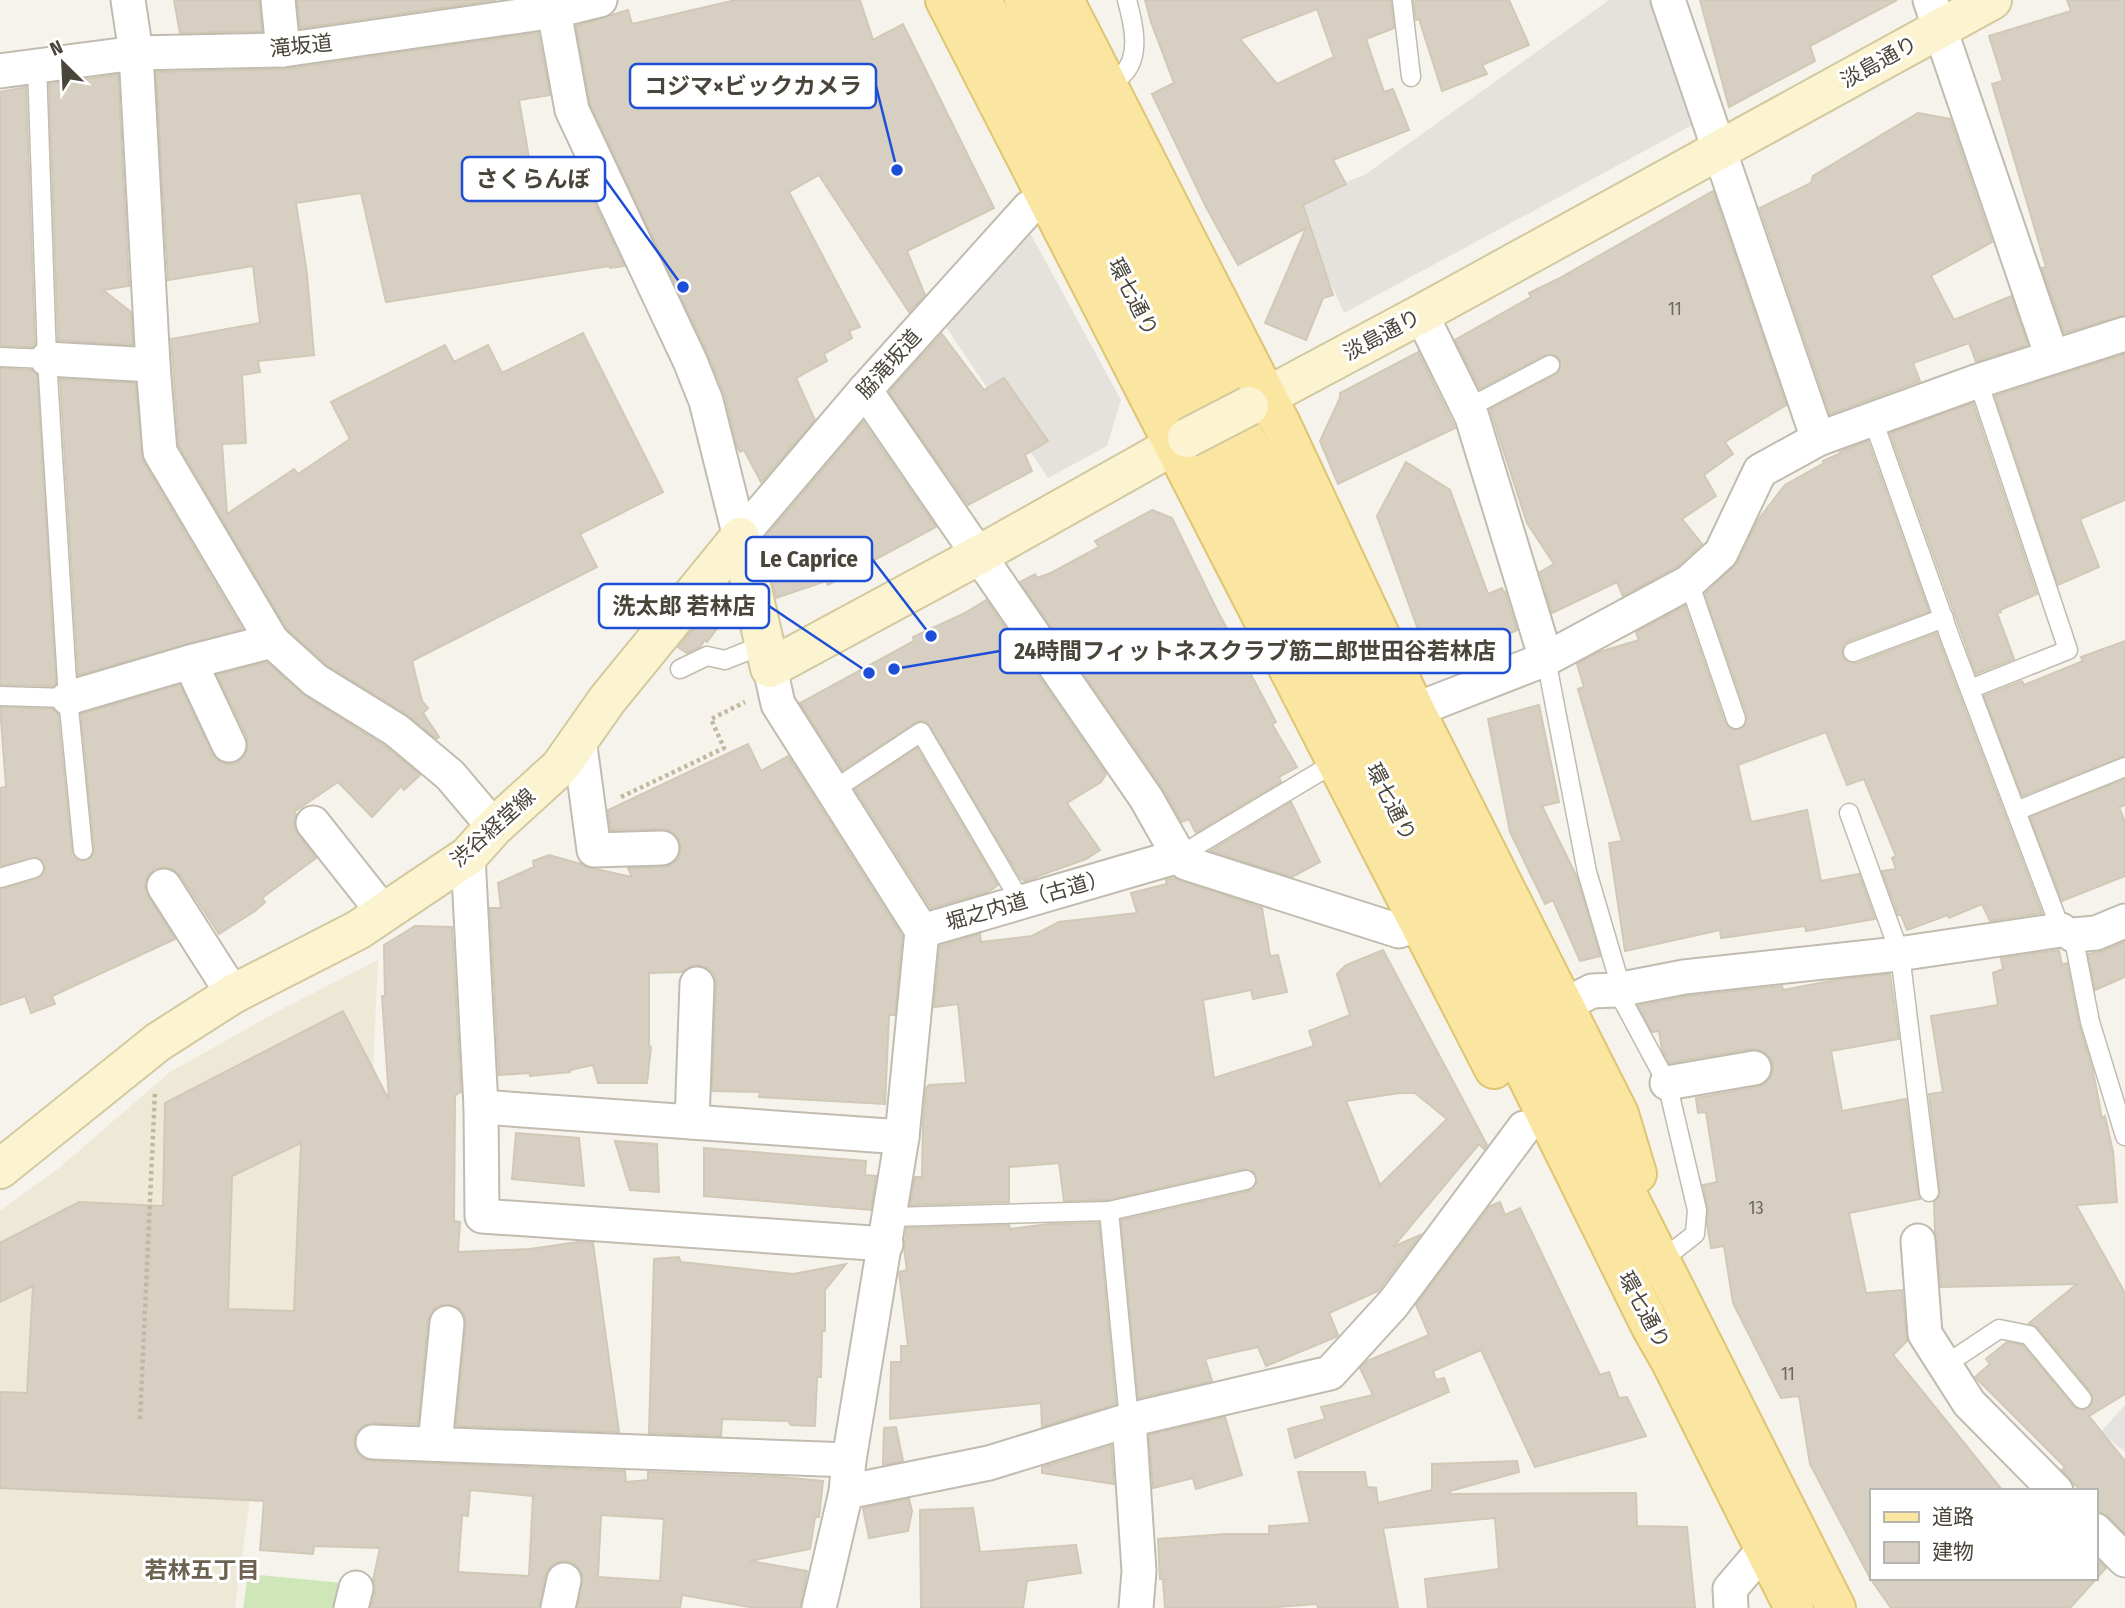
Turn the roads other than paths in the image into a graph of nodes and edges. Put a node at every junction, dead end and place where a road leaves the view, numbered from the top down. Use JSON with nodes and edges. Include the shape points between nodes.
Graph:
{"nodes":[{"id":1,"x":128,"y":0,"type":"edge"},
{"id":2,"x":278,"y":0,"type":"edge"},
{"id":3,"x":600,"y":0,"type":"edge"},
{"id":4,"x":946,"y":0,"type":"edge"},
{"id":5,"x":982,"y":0,"type":"edge"},
{"id":6,"x":1024,"y":0,"type":"edge"},
{"id":7,"x":1064,"y":0,"type":"edge"},
{"id":8,"x":1127,"y":0,"type":"edge"},
{"id":9,"x":1402,"y":0,"type":"edge"},
{"id":10,"x":1668,"y":0,"type":"edge"},
{"id":11,"x":1993,"y":0,"type":"edge"},
{"id":12,"x":554,"y":6,"type":"edge"},
{"id":13,"x":1935,"y":14,"type":"edge"},
{"id":14,"x":283,"y":50,"type":"junction"},
{"id":15,"x":136,"y":54,"type":"junction"},
{"id":16,"x":37,"y":65,"type":"junction"},
{"id":17,"x":0,"y":71,"type":"edge"},
{"id":18,"x":1410,"y":77,"type":"dead end"},
{"id":19,"x":1106,"y":83,"type":"junction"},
{"id":20,"x":1720,"y":149,"type":"junction"},
{"id":21,"x":1046,"y":198,"type":"junction"},
{"id":22,"x":1422,"y":314,"type":"junction"},
{"id":23,"x":2125,"y":334,"type":"edge"},
{"id":24,"x":0,"y":357,"type":"edge"},
{"id":25,"x":2052,"y":358,"type":"junction"},
{"id":26,"x":47,"y":359,"type":"junction"},
{"id":27,"x":153,"y":365,"type":"junction"},
{"id":28,"x":1550,"y":365,"type":"dead end"},
{"id":29,"x":1978,"y":381,"type":"junction"},
{"id":30,"x":865,"y":390,"type":"junction"},
{"id":31,"x":1258,"y":401,"type":"junction"},
{"id":32,"x":1468,"y":408,"type":"junction"},
{"id":33,"x":1873,"y":419,"type":"junction"},
{"id":34,"x":1818,"y":439,"type":"junction"},
{"id":35,"x":1180,"y":442,"type":"junction"},
{"id":36,"x":740,"y":537,"type":"junction"},
{"id":37,"x":979,"y":555,"type":"junction"},
{"id":38,"x":1689,"y":582,"type":"junction"},
{"id":39,"x":1944,"y":618,"type":"junction"},
{"id":40,"x":272,"y":641,"type":"junction"},
{"id":41,"x":1853,"y":652,"type":"dead end"},
{"id":42,"x":768,"y":656,"type":"junction"},
{"id":43,"x":1546,"y":659,"type":"junction"},
{"id":44,"x":190,"y":662,"type":"junction"},
{"id":45,"x":680,"y":669,"type":"dead end"},
{"id":46,"x":1970,"y":689,"type":"junction"},
{"id":47,"x":0,"y":696,"type":"edge"},
{"id":48,"x":68,"y":698,"type":"junction"},
{"id":49,"x":1415,"y":710,"type":"junction"},
{"id":50,"x":1736,"y":719,"type":"dead end"},
{"id":51,"x":579,"y":739,"type":"junction"},
{"id":52,"x":229,"y":745,"type":"dead end"},
{"id":53,"x":1336,"y":762,"type":"junction"},
{"id":54,"x":2125,"y":767,"type":"edge"},
{"id":55,"x":832,"y":791,"type":"junction"},
{"id":56,"x":2016,"y":811,"type":"junction"},
{"id":57,"x":1849,"y":813,"type":"dead end"},
{"id":58,"x":313,"y":823,"type":"dead end"},
{"id":59,"x":494,"y":827,"type":"junction"},
{"id":60,"x":662,"y":848,"type":"dead end"},
{"id":61,"x":83,"y":850,"type":"dead end"},
{"id":62,"x":468,"y":856,"type":"junction"},
{"id":63,"x":1179,"y":856,"type":"junction"},
{"id":64,"x":34,"y":868,"type":"dead end"},
{"id":65,"x":0,"y":878,"type":"edge"},
{"id":66,"x":164,"y":886,"type":"dead end"},
{"id":67,"x":1021,"y":902,"type":"junction"},
{"id":68,"x":384,"y":913,"type":"junction"},
{"id":69,"x":2125,"y":921,"type":"edge"},
{"id":70,"x":1419,"y":922,"type":"junction"},
{"id":71,"x":922,"y":931,"type":"junction"},
{"id":72,"x":2067,"y":933,"type":"junction"},
{"id":73,"x":1900,"y":954,"type":"junction"},
{"id":74,"x":697,"y":984,"type":"dead end"},
{"id":75,"x":1617,"y":990,"type":"junction"},
{"id":76,"x":233,"y":994,"type":"junction"},
{"id":77,"x":1564,"y":1005,"type":"junction"},
{"id":78,"x":1754,"y":1068,"type":"dead end"},
{"id":79,"x":1667,"y":1083,"type":"junction"},
{"id":80,"x":481,"y":1107,"type":"junction"},
{"id":81,"x":692,"y":1122,"type":"junction"},
{"id":82,"x":1524,"y":1128,"type":"junction"},
{"id":83,"x":2125,"y":1136,"type":"edge"},
{"id":84,"x":902,"y":1137,"type":"junction"},
{"id":85,"x":0,"y":1168,"type":"edge"},
{"id":86,"x":1245,"y":1180,"type":"dead end"},
{"id":87,"x":1928,"y":1192,"type":"dead end"},
{"id":88,"x":1109,"y":1211,"type":"junction"},
{"id":89,"x":888,"y":1231,"type":"junction"},
{"id":90,"x":1918,"y":1241,"type":"dead end"},
{"id":91,"x":1662,"y":1260,"type":"junction"},
{"id":92,"x":447,"y":1322,"type":"dead end"},
{"id":93,"x":1651,"y":1327,"type":"junction"},
{"id":94,"x":1945,"y":1365,"type":"junction"},
{"id":95,"x":2082,"y":1399,"type":"dead end"},
{"id":96,"x":1129,"y":1420,"type":"junction"},
{"id":97,"x":373,"y":1442,"type":"dead end"},
{"id":98,"x":435,"y":1444,"type":"junction"},
{"id":99,"x":847,"y":1476,"type":"junction"},
{"id":100,"x":2054,"y":1489,"type":"edge"},
{"id":101,"x":2097,"y":1532,"type":"edge"},
{"id":102,"x":1765,"y":1548,"type":"junction"},
{"id":103,"x":2125,"y":1560,"type":"edge"},
{"id":104,"x":819,"y":1608,"type":"edge"},
{"id":105,"x":1136,"y":1608,"type":"edge"},
{"id":106,"x":1731,"y":1608,"type":"edge"},
{"id":107,"x":1794,"y":1608,"type":"edge"},
{"id":108,"x":1836,"y":1608,"type":"edge"}],
"edges":[{"from":1,"to":15,"type":"street"},
{"from":2,"to":14,"type":"street"},
{"from":3,"to":12,"type":"street","name":"滝坂道"},
{"from":4,"to":21,"type":"main road"},
{"from":5,"to":93,"type":"main road","name":"環七通り","via":[[1406,832]]},
{"from":6,"to":91,"type":"main road","name":"環七通り"},
{"from":7,"to":19,"type":"main road"},
{"from":8,"to":19,"type":"lane","via":[[1135,27],[1132,56],[1122,75]]},
{"from":9,"to":18,"type":"lane"},
{"from":10,"to":20,"type":"street"},
{"from":11,"to":13,"type":"main road","name":"淡島通り"},
{"from":12,"to":14,"type":"street","name":"滝坂道"},
{"from":12,"to":36,"type":"street","via":[[572,110],[706,401]]},
{"from":13,"to":20,"type":"main road","name":"淡島通り"},
{"from":13,"to":25,"type":"street"},
{"from":14,"to":15,"type":"street","name":"滝坂道"},
{"from":15,"to":16,"type":"street","name":"滝坂道"},
{"from":15,"to":27,"type":"street"},
{"from":16,"to":17,"type":"street","name":"滝坂道"},
{"from":16,"to":26,"type":"lane"},
{"from":19,"to":31,"type":"main road"},
{"from":20,"to":22,"type":"main road","name":"淡島通り"},
{"from":20,"to":34,"type":"street"},
{"from":21,"to":30,"type":"street","name":"脇滝坂道","via":[[1029,208]]},
{"from":21,"to":35,"type":"main road"},
{"from":22,"to":31,"type":"main road","name":"淡島通り"},
{"from":22,"to":32,"type":"street"},
{"from":23,"to":25,"type":"street"},
{"from":24,"to":26,"type":"lane"},
{"from":25,"to":29,"type":"street"},
{"from":26,"to":27,"type":"street"},
{"from":26,"to":48,"type":"lane"},
{"from":27,"to":40,"type":"street","via":[[160,452]]},
{"from":28,"to":32,"type":"lane"},
{"from":29,"to":33,"type":"street"},
{"from":29,"to":46,"type":"lane","via":[[2067,650]]},
{"from":30,"to":36,"type":"street","name":"脇滝坂道"},
{"from":30,"to":37,"type":"street"},
{"from":31,"to":35,"type":"main road","name":"淡島通り","bridge":true},
{"from":31,"to":49,"type":"main road"},
{"from":32,"to":43,"type":"street"},
{"from":33,"to":34,"type":"street"},
{"from":33,"to":39,"type":"lane"},
{"from":34,"to":38,"type":"street","via":[[1759,471],[1721,553]]},
{"from":35,"to":37,"type":"main road","name":"淡島通り"},
{"from":35,"to":53,"type":"main road"},
{"from":36,"to":42,"type":"main road"},
{"from":36,"to":51,"type":"main road","name":"渋谷経堂線"},
{"from":37,"to":42,"type":"main road","name":"淡島通り"},
{"from":37,"to":63,"type":"street","via":[[1146,798]]},
{"from":38,"to":43,"type":"street"},
{"from":38,"to":50,"type":"lane"},
{"from":39,"to":41,"type":"lane"},
{"from":39,"to":46,"type":"lane"},
{"from":40,"to":44,"type":"street"},
{"from":40,"to":59,"type":"street","via":[[315,680],[396,730],[450,775]]},
{"from":42,"to":45,"type":"lane","via":[[724,660],[707,656]]},
{"from":42,"to":55,"type":"street","name":"堀之内道（古道）","via":[[778,704]]},
{"from":43,"to":49,"type":"street"},
{"from":43,"to":75,"type":"lane","via":[[1587,872],[1617,974]]},
{"from":44,"to":48,"type":"street"},
{"from":44,"to":52,"type":"street"},
{"from":46,"to":56,"type":"lane"},
{"from":47,"to":48,"type":"lane"},
{"from":48,"to":61,"type":"lane"},
{"from":49,"to":77,"type":"main road"},
{"from":51,"to":59,"type":"main road","name":"渋谷経堂線","via":[[560,767]]},
{"from":51,"to":60,"type":"street","via":[[594,850]]},
{"from":53,"to":63,"type":"lane"},
{"from":53,"to":70,"type":"main road"},
{"from":54,"to":56,"type":"lane"},
{"from":55,"to":67,"type":"lane","via":[[921,732]]},
{"from":55,"to":71,"type":"street","name":"堀之内道（古道）"},
{"from":56,"to":72,"type":"lane"},
{"from":57,"to":73,"type":"lane"},
{"from":58,"to":68,"type":"street"},
{"from":59,"to":62,"type":"main road","name":"渋谷経堂線"},
{"from":62,"to":68,"type":"main road","name":"渋谷経堂線"},
{"from":62,"to":80,"type":"street"},
{"from":63,"to":67,"type":"street","name":"堀之内道（古道）"},
{"from":63,"to":70,"type":"street","via":[[1186,863],[1399,931]]},
{"from":64,"to":65,"type":"lane"},
{"from":66,"to":76,"type":"street"},
{"from":67,"to":71,"type":"street","name":"堀之内道（古道）"},
{"from":68,"to":76,"type":"main road","name":"渋谷経堂線"},
{"from":69,"to":72,"type":"street","via":[[2096,933]]},
{"from":70,"to":82,"type":"main road"},
{"from":71,"to":84,"type":"street"},
{"from":72,"to":73,"type":"street"},
{"from":72,"to":83,"type":"lane"},
{"from":73,"to":75,"type":"street","via":[[1684,977]]},
{"from":73,"to":87,"type":"lane"},
{"from":74,"to":81,"type":"street"},
{"from":75,"to":77,"type":"street","via":[[1592,991]]},
{"from":75,"to":79,"type":"lane"},
{"from":76,"to":85,"type":"main road","name":"渋谷経堂線","via":[[158,1042]]},
{"from":77,"to":91,"type":"main road","via":[[1619,1114]]},
{"from":78,"to":79,"type":"street"},
{"from":79,"to":91,"type":"lane","via":[[1697,1210],[1695,1234]]},
{"from":80,"to":81,"type":"street"},
{"from":80,"to":89,"type":"street","via":[[482,1216]]},
{"from":81,"to":84,"type":"street"},
{"from":82,"to":93,"type":"main road","via":[[1578,1238]]},
{"from":82,"to":96,"type":"street","via":[[1393,1304],[1330,1373]]},
{"from":84,"to":89,"type":"street"},
{"from":86,"to":88,"type":"lane"},
{"from":88,"to":89,"type":"lane"},
{"from":88,"to":96,"type":"lane"},
{"from":89,"to":99,"type":"street"},
{"from":90,"to":94,"type":"street","via":[[1925,1334]]},
{"from":91,"to":108,"type":"main road","name":"環七通り"},
{"from":92,"to":98,"type":"street"},
{"from":93,"to":102,"type":"main road","name":"環七通り"},
{"from":94,"to":95,"type":"lane","via":[[1999,1329],[2029,1335]]},
{"from":94,"to":100,"type":"street","via":[[1969,1403]]},
{"from":96,"to":99,"type":"street","via":[[989,1464]]},
{"from":96,"to":105,"type":"street","via":[[1139,1571]]},
{"from":97,"to":98,"type":"street"},
{"from":98,"to":99,"type":"street"},
{"from":99,"to":104,"type":"street"},
{"from":101,"to":103,"type":"street"},
{"from":102,"to":106,"type":"street","via":[[1730,1589]]},
{"from":102,"to":107,"type":"main road","name":"環七通り"}]}
